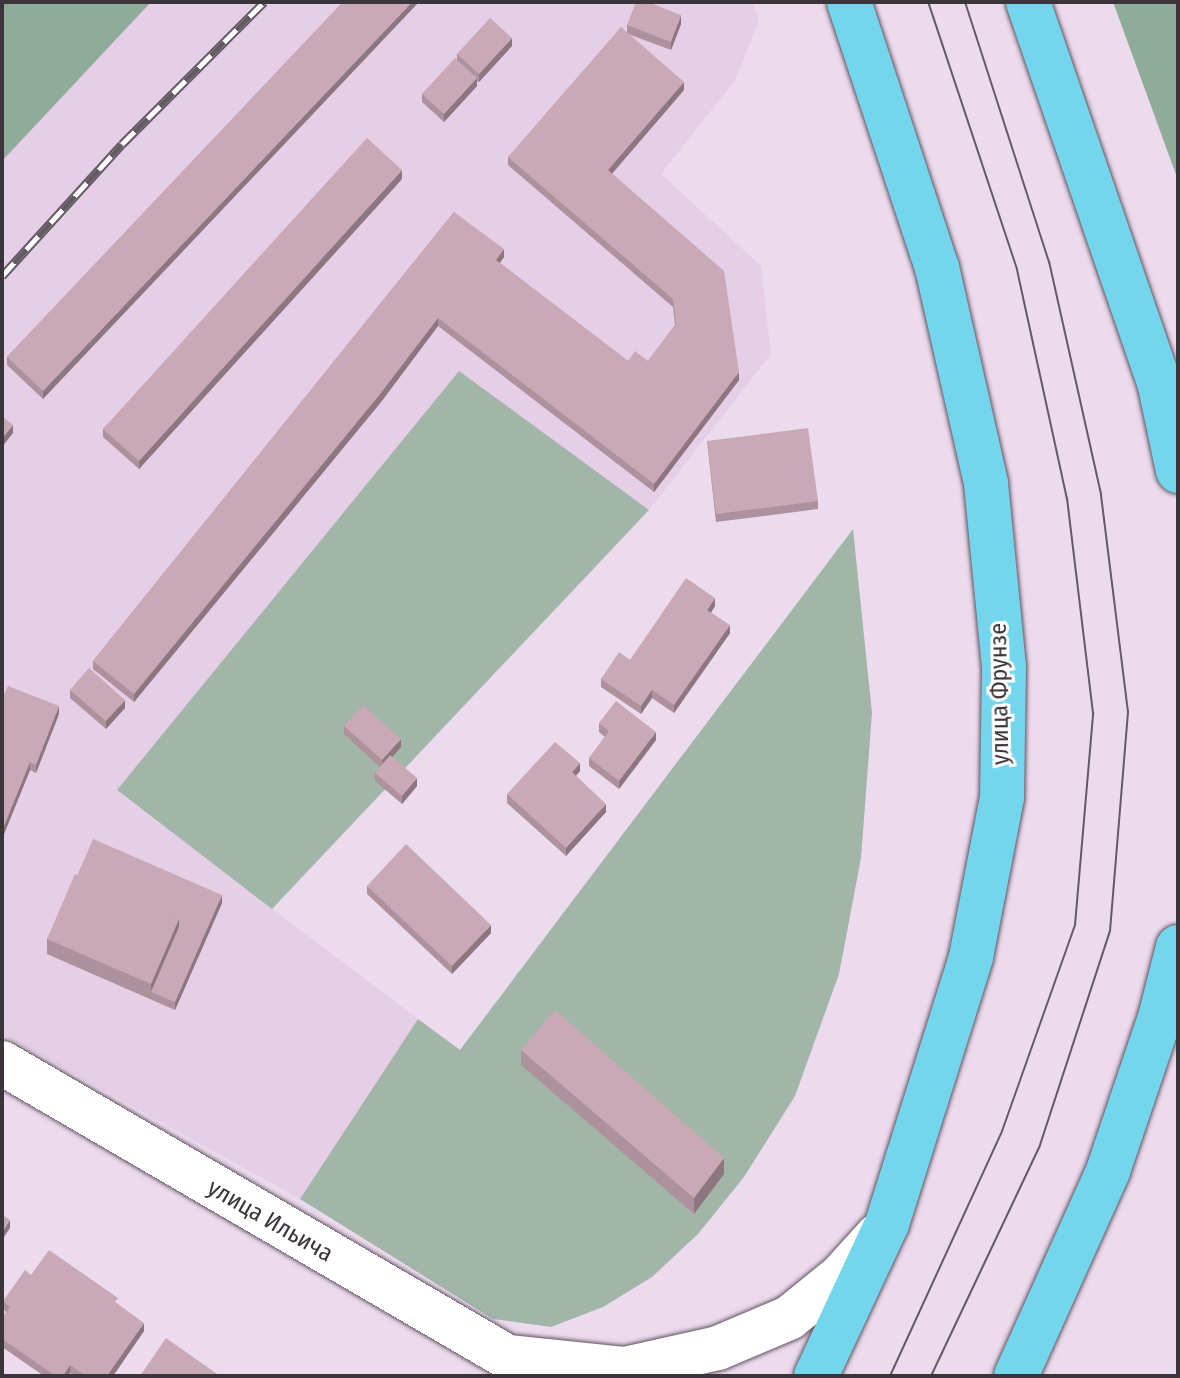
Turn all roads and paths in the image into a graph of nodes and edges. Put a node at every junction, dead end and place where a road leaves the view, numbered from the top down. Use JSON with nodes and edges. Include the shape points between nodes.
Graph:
{"nodes":[{"id":1,"x":849,"y":2,"type":"edge"},
{"id":2,"x":1031,"y":9,"type":"edge"},
{"id":3,"x":1178,"y":471,"type":"edge"},
{"id":4,"x":1178,"y":947,"type":"edge"},
{"id":5,"x":2,"y":1063,"type":"edge"},
{"id":6,"x":887,"y":1224,"type":"junction"},
{"id":7,"x":1026,"y":1365,"type":"edge"},
{"id":8,"x":524,"y":1370,"type":"edge"},
{"id":9,"x":816,"y":1376,"type":"edge"}],
"edges":[{"from":1,"to":6,"type":"main road","name":"улица Фрунзе","via":[[937,268],[986,483],[1004,667],[1002,797],[971,957]]},
{"from":2,"to":3,"type":"main road","via":[[1160,386]]},
{"from":4,"to":7,"type":"main road","via":[[1108,1171]]},
{"from":5,"to":8,"type":"street","name":"улица Ильича"},
{"from":6,"to":8,"type":"street","via":[[841,1276],[789,1318],[718,1348],[625,1369]]},
{"from":6,"to":9,"type":"main road","name":"улица Фрунзе"}]}
